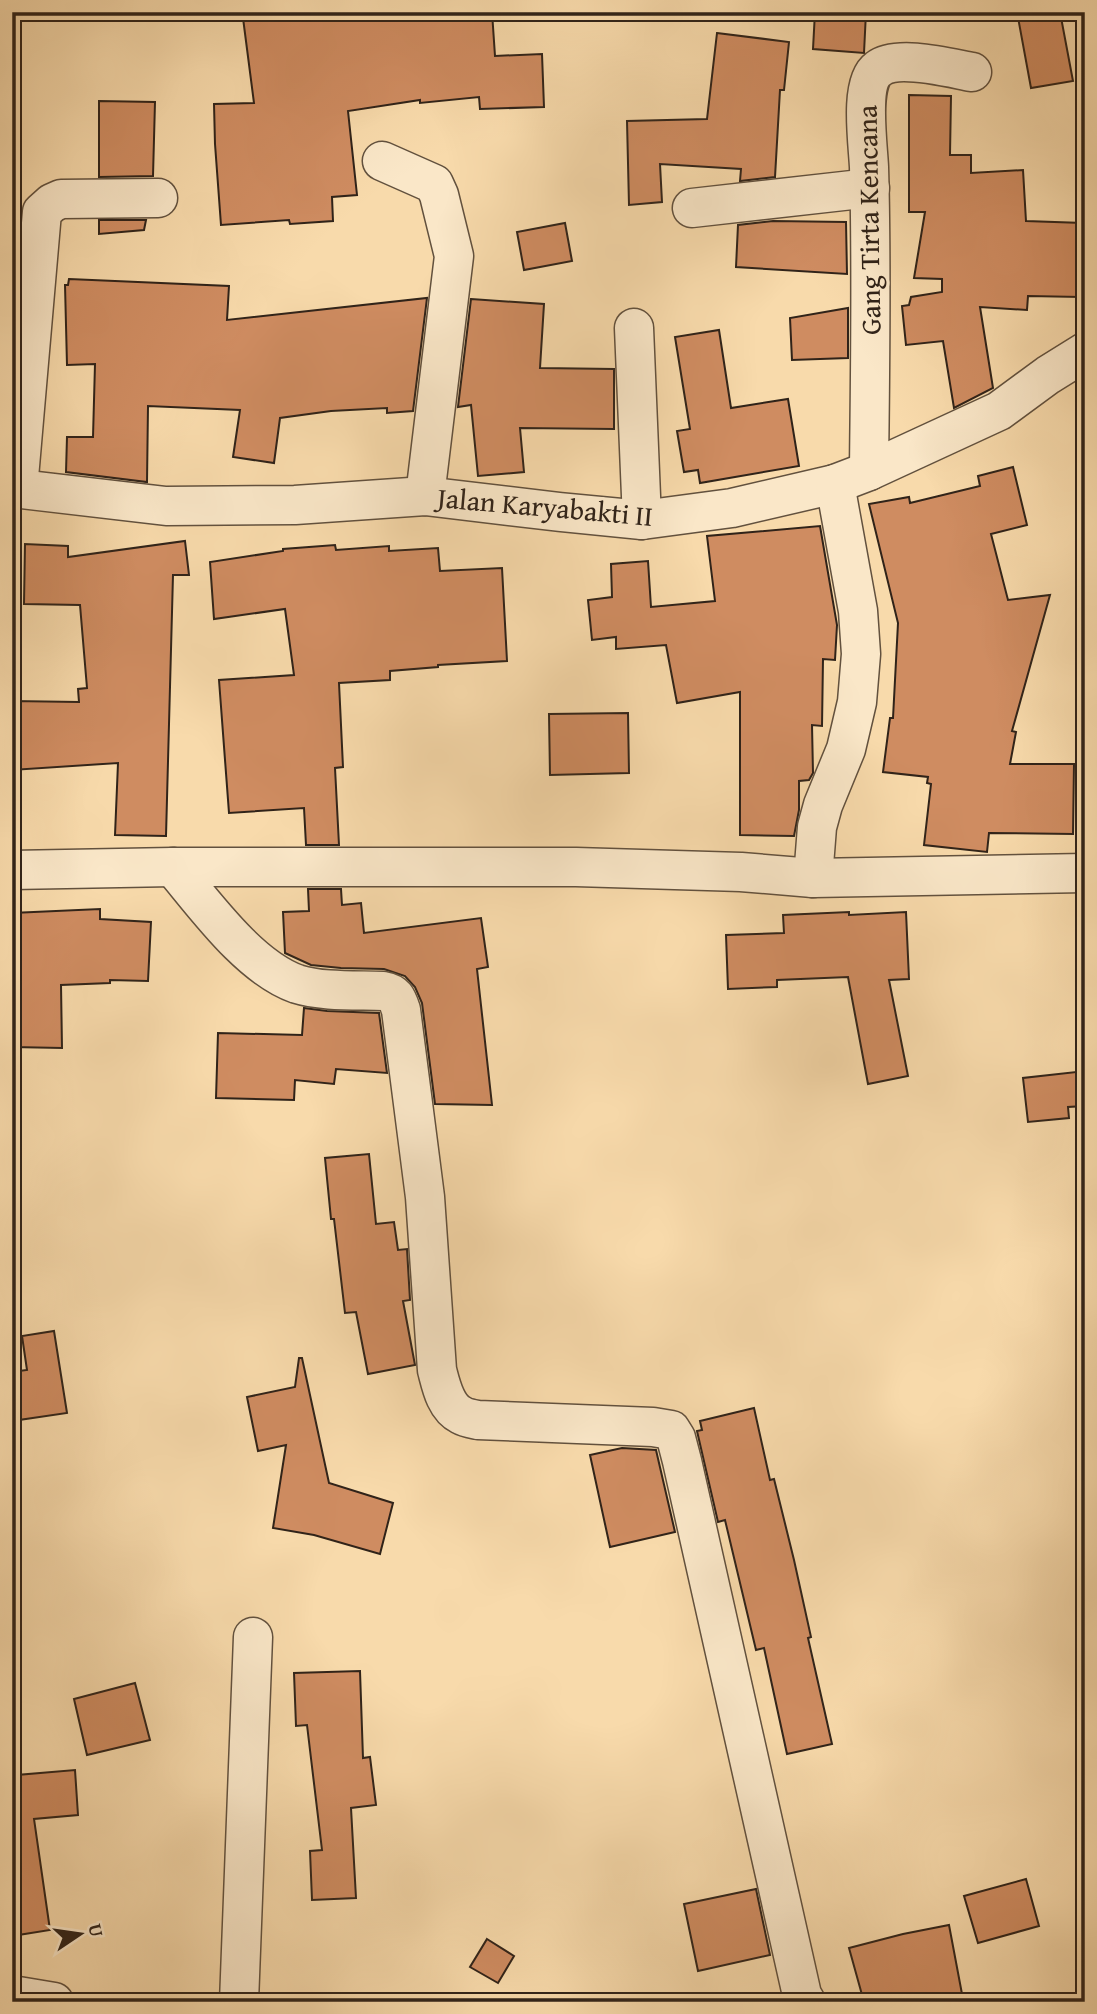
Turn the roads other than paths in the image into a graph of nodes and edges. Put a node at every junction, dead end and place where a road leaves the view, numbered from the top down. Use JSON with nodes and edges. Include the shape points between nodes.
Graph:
{"nodes":[{"id":1,"x":972,"y":72,"type":"dead end"},
{"id":2,"x":382,"y":161,"type":"dead end"},
{"id":3,"x":870,"y":188,"type":"junction"},
{"id":4,"x":158,"y":198,"type":"dead end"},
{"id":5,"x":692,"y":208,"type":"dead end"},
{"id":6,"x":634,"y":328,"type":"dead end"},
{"id":7,"x":1085,"y":352,"type":"edge"},
{"id":8,"x":852,"y":478,"type":"junction"},
{"id":9,"x":15,"y":489,"type":"edge"},
{"id":10,"x":425,"y":496,"type":"junction"},
{"id":11,"x":642,"y":520,"type":"junction"},
{"id":12,"x":173,"y":867,"type":"junction"},
{"id":13,"x":12,"y":870,"type":"edge"},
{"id":14,"x":1085,"y":873,"type":"edge"},
{"id":15,"x":813,"y":878,"type":"junction"},
{"id":16,"x":253,"y":1637,"type":"dead end"},
{"id":17,"x":12,"y":1996,"type":"edge"},
{"id":18,"x":54,"y":2002,"type":"edge"},
{"id":19,"x":239,"y":2002,"type":"edge"},
{"id":20,"x":806,"y":2002,"type":"edge"}],
"edges":[{"from":1,"to":3,"type":"street","name":"Gang Tirta Kencana","via":[[893,62],[879,68],[867,92]]},
{"from":2,"to":10,"type":"street","via":[[434,184],[454,257]]},
{"from":3,"to":5,"type":"street"},
{"from":3,"to":8,"type":"street","name":"Gang Tirta Kencana"},
{"from":4,"to":9,"type":"street","via":[[61,199],[42,212]]},
{"from":6,"to":11,"type":"street"},
{"from":7,"to":8,"type":"street","name":"Jalan Karyabakti II","via":[[999,411]]},
{"from":8,"to":11,"type":"street","name":"Jalan Karyabakti II","via":[[732,508]]},
{"from":8,"to":15,"type":"street","name":"Gang Tirta Kencana","via":[[861,654],[857,702],[846,749],[817,827]]},
{"from":9,"to":10,"type":"street","name":"Jalan Karyabakti II","via":[[166,506],[295,505]]},
{"from":10,"to":11,"type":"street","name":"Jalan Karyabakti II"},
{"from":12,"to":13,"type":"street"},
{"from":12,"to":15,"type":"street","via":[[576,867]]},
{"from":12,"to":20,"type":"street","via":[[239,943],[271,971],[298,984],[392,992],[397,998],[425,1197],[437,1370],[450,1406],[460,1415],[478,1420],[664,1427],[676,1438]]},
{"from":14,"to":15,"type":"street"},
{"from":16,"to":19,"type":"street"},
{"from":17,"to":18,"type":"street"}]}
